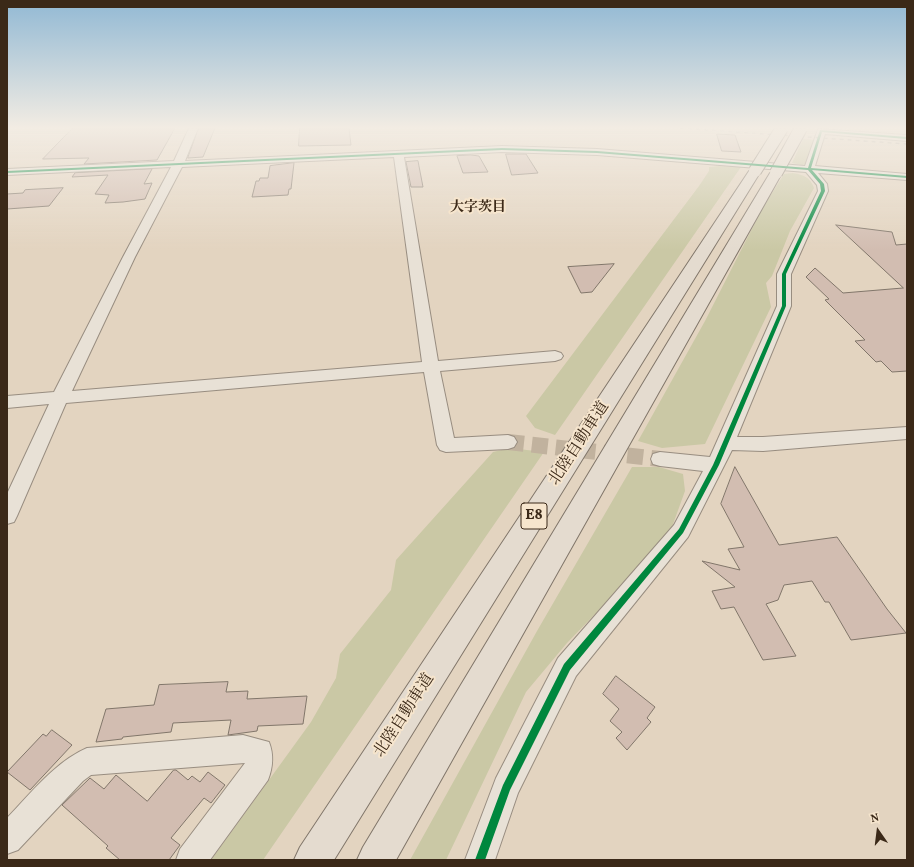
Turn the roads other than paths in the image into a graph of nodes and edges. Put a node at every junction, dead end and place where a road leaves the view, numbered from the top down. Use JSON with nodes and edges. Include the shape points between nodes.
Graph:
{"nodes":[{"id":1,"x":83,"y":168,"type":"edge"},
{"id":2,"x":176,"y":168,"type":"edge"},
{"id":3,"x":400,"y":168,"type":"edge"},
{"id":4,"x":766,"y":168,"type":"edge"},
{"id":5,"x":768,"y":168,"type":"edge"},
{"id":6,"x":802,"y":168,"type":"edge"},
{"id":7,"x":809,"y":169,"type":"junction"},
{"id":8,"x":7,"y":172,"type":"edge"},
{"id":9,"x":765,"y":172,"type":"junction"},
{"id":10,"x":907,"y":177,"type":"edge"},
{"id":11,"x":555,"y":356,"type":"dead end"},
{"id":12,"x":431,"y":367,"type":"junction"},
{"id":13,"x":60,"y":398,"type":"junction"},
{"id":14,"x":7,"y":402,"type":"edge"},
{"id":15,"x":907,"y":433,"type":"edge"},
{"id":16,"x":508,"y":442,"type":"tunnel mouth"},
{"id":17,"x":721,"y":454,"type":"junction"},
{"id":18,"x":660,"y":459,"type":"tunnel mouth"},
{"id":19,"x":7,"y":516,"type":"edge"},
{"id":20,"x":7,"y":839,"type":"edge"},
{"id":21,"x":191,"y":860,"type":"edge"},
{"id":22,"x":313,"y":860,"type":"edge"},
{"id":23,"x":376,"y":860,"type":"edge"},
{"id":24,"x":480,"y":860,"type":"edge"}],
"edges":[{"from":1,"to":8,"type":"street"},
{"from":2,"to":13,"type":"street"},
{"from":3,"to":12,"type":"street"},
{"from":4,"to":9,"type":"highway","name":"北陸自動車道","number":"E8","bridge":true},
{"from":5,"to":9,"type":"highway","name":"北陸自動車道","number":"E8","bridge":true},
{"from":6,"to":7,"type":"street"},
{"from":7,"to":10,"type":"street"},
{"from":7,"to":17,"type":"street","via":[[822,184],[823,191],[784,274],[784,306]]},
{"from":9,"to":22,"type":"highway","name":"北陸自動車道","number":"E8"},
{"from":9,"to":23,"type":"highway","name":"北陸自動車道","number":"E8"},
{"from":11,"to":12,"type":"street"},
{"from":12,"to":13,"type":"street"},
{"from":12,"to":16,"type":"street","via":[[446,445]]},
{"from":13,"to":14,"type":"street"},
{"from":13,"to":19,"type":"street"},
{"from":15,"to":17,"type":"street","via":[[763,444]]},
{"from":17,"to":18,"type":"street"},
{"from":17,"to":24,"type":"street","via":[[681,531],[567,667],[506,788]]},
{"from":20,"to":21,"type":"street","via":[[73,771],[87,762],[243,749],[259,752],[258,770]]}]}
